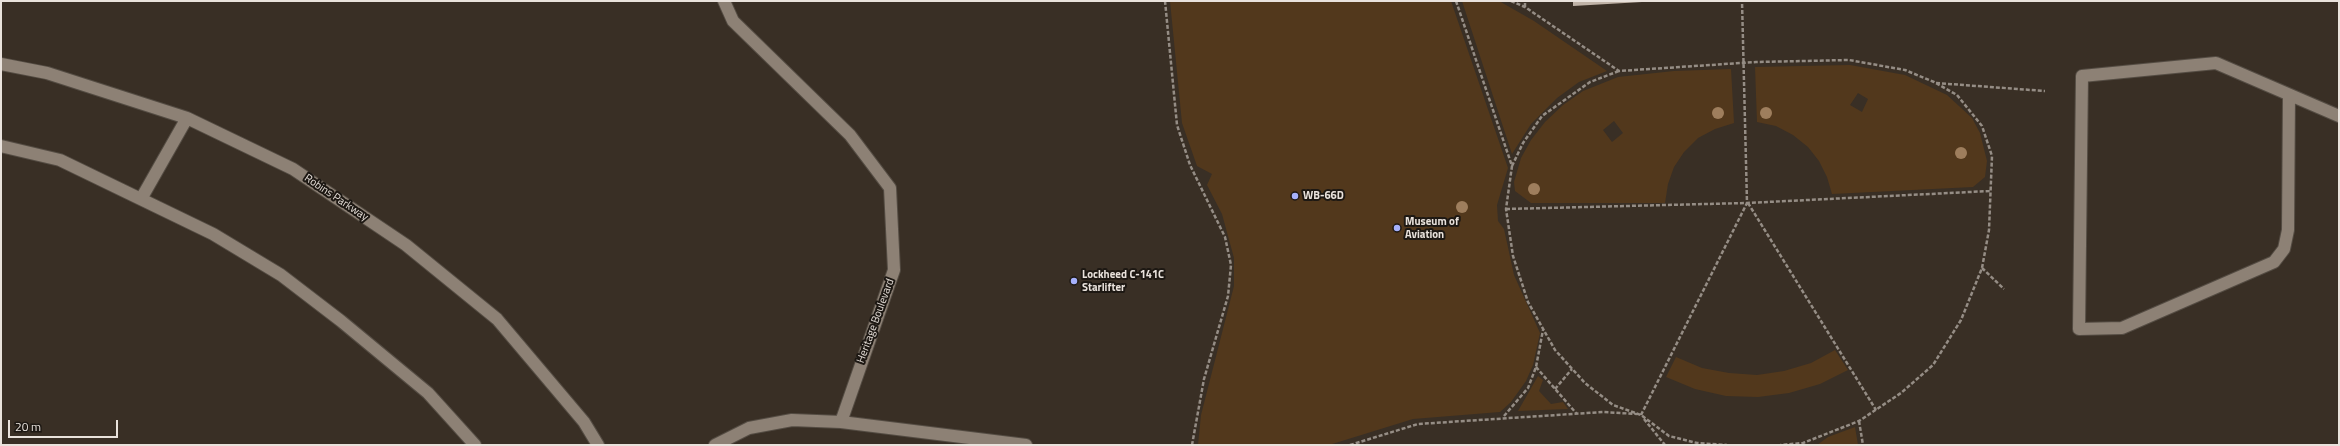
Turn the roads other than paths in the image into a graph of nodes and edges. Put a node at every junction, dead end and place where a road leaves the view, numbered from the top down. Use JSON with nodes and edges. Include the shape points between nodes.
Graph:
{"nodes":[{"id":1,"x":724,"y":1,"type":"edge"},
{"id":2,"x":1,"y":64,"type":"edge"},
{"id":3,"x":2289,"y":95,"type":"junction"},
{"id":4,"x":2339,"y":116,"type":"edge"},
{"id":5,"x":187,"y":118,"type":"junction"},
{"id":6,"x":1,"y":146,"type":"edge"},
{"id":7,"x":140,"y":199,"type":"junction"},
{"id":8,"x":841,"y":422,"type":"junction"},
{"id":9,"x":475,"y":445,"type":"edge"},
{"id":10,"x":598,"y":445,"type":"edge"},
{"id":11,"x":715,"y":445,"type":"edge"},
{"id":12,"x":1026,"y":445,"type":"edge"}],
"edges":[{"from":1,"to":8,"type":"street","name":"Heritage Boulevard","via":[[733,21],[850,135],[890,188],[894,270]]},
{"from":2,"to":5,"type":"street","name":"Robins Parkway","via":[[47,73]]},
{"from":3,"to":3,"type":"street","via":[[2216,63],[2082,76],[2079,329],[2122,328],[2274,262],[2284,248],[2288,230]]},
{"from":3,"to":4,"type":"street"},
{"from":5,"to":7,"type":"street"},
{"from":5,"to":10,"type":"street","name":"Robins Parkway","via":[[293,169],[406,245],[497,319],[584,422]]},
{"from":6,"to":7,"type":"street","via":[[60,160]]},
{"from":7,"to":9,"type":"street","via":[[213,234],[281,275],[428,393]]},
{"from":8,"to":11,"type":"street","via":[[792,420],[749,428]]},
{"from":8,"to":12,"type":"street"}]}
